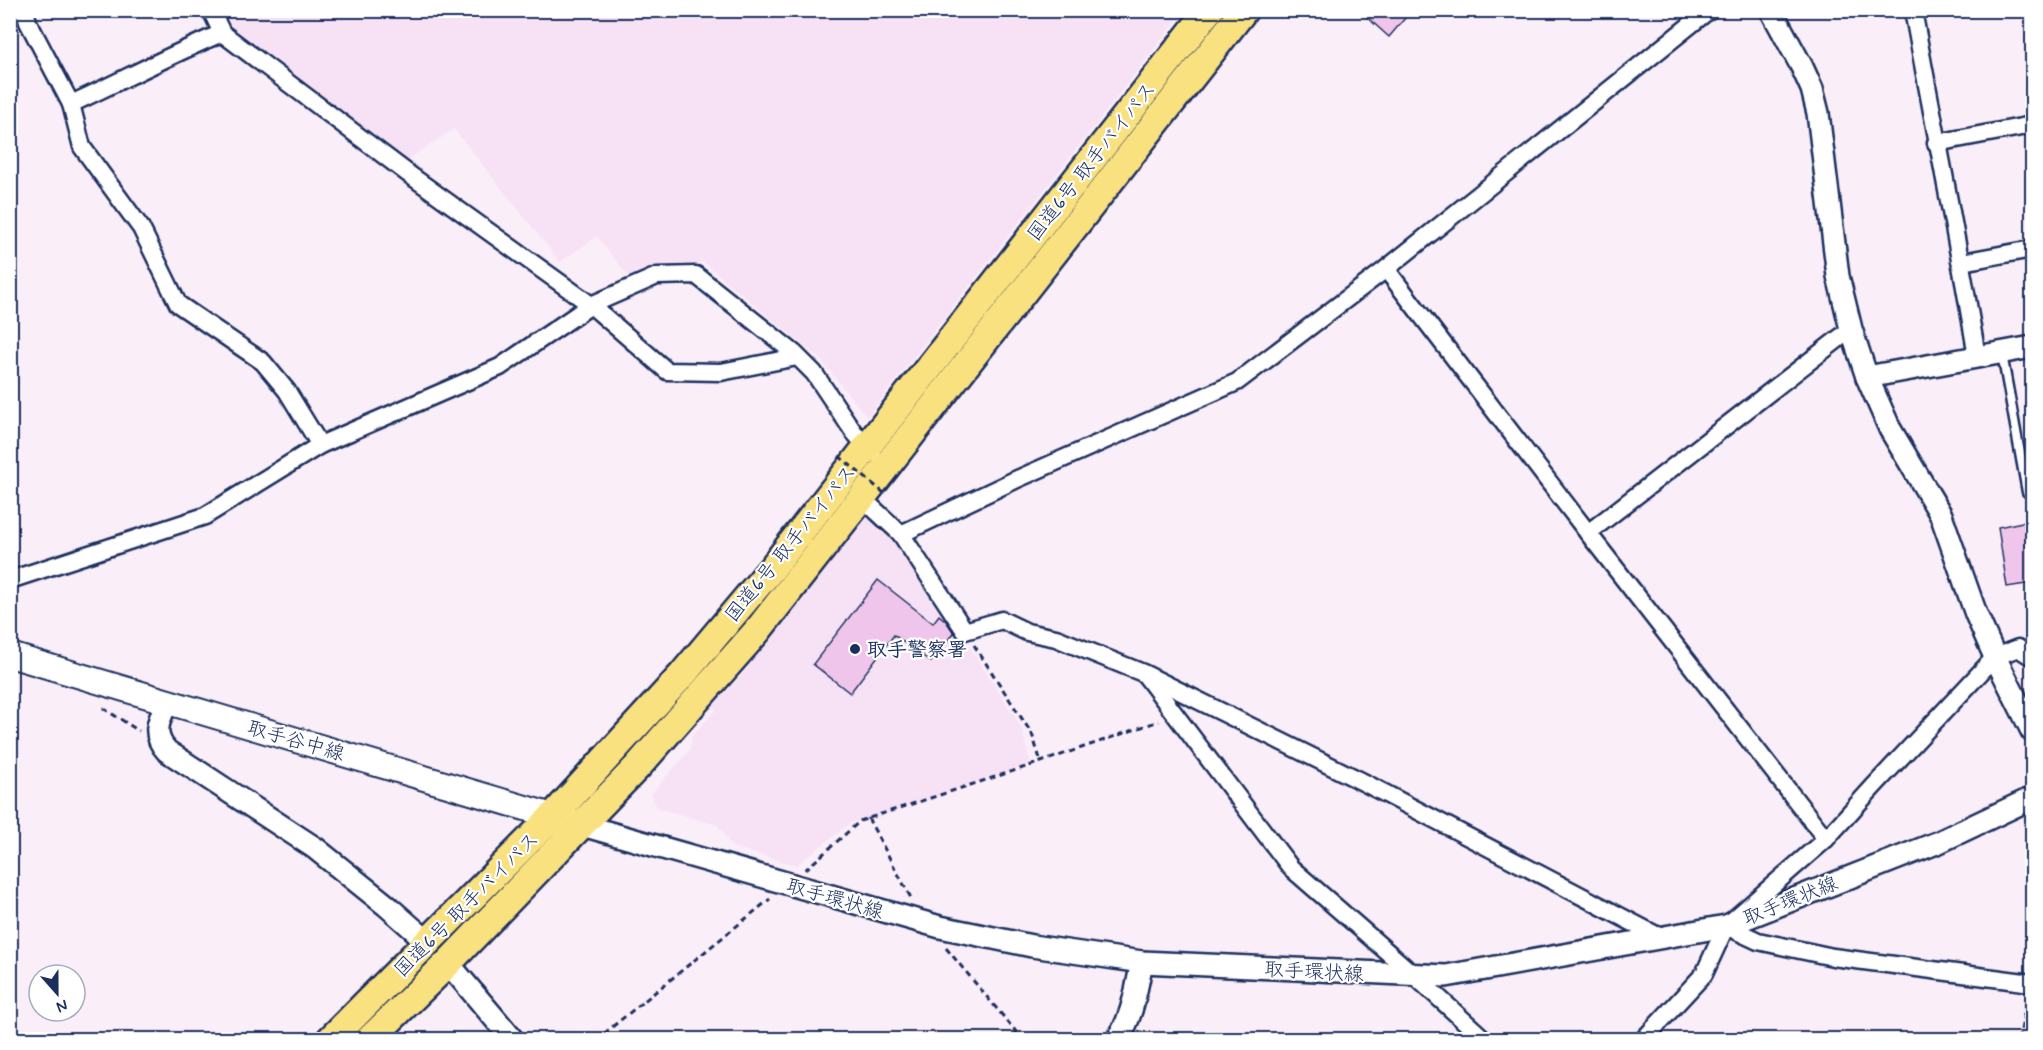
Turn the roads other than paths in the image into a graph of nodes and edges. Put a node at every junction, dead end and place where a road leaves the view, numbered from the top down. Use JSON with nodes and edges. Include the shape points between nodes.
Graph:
{"nodes":[{"id":1,"x":25,"y":10,"type":"edge"},
{"id":2,"x":211,"y":10,"type":"edge"},
{"id":3,"x":1209,"y":10,"type":"edge"},
{"id":4,"x":1244,"y":10,"type":"edge"},
{"id":5,"x":1709,"y":10,"type":"edge"},
{"id":6,"x":1771,"y":10,"type":"edge"},
{"id":7,"x":1913,"y":10,"type":"edge"},
{"id":8,"x":222,"y":33,"type":"junction"},
{"id":9,"x":71,"y":104,"type":"junction"},
{"id":10,"x":2032,"y":125,"type":"edge"},
{"id":11,"x":1936,"y":142,"type":"junction"},
{"id":12,"x":2032,"y":249,"type":"edge"},
{"id":13,"x":1962,"y":262,"type":"junction"},
{"id":14,"x":1386,"y":269,"type":"junction"},
{"id":15,"x":591,"y":305,"type":"junction"},
{"id":16,"x":1851,"y":328,"type":"junction"},
{"id":17,"x":2032,"y":346,"type":"edge"},
{"id":18,"x":2001,"y":352,"type":"junction"},
{"id":19,"x":797,"y":357,"type":"junction"},
{"id":20,"x":1977,"y":357,"type":"junction"},
{"id":21,"x":1867,"y":377,"type":"junction"},
{"id":22,"x":321,"y":445,"type":"junction"},
{"id":23,"x":876,"y":456,"type":"junction"},
{"id":24,"x":2027,"y":492,"type":"dead end"},
{"id":25,"x":872,"y":495,"type":"junction"},
{"id":26,"x":827,"y":527,"type":"junction"},
{"id":27,"x":1588,"y":533,"type":"junction"},
{"id":28,"x":901,"y":534,"type":"junction"},
{"id":29,"x":10,"y":580,"type":"edge"},
{"id":30,"x":10,"y":655,"type":"edge"},
{"id":31,"x":1995,"y":657,"type":"junction"},
{"id":32,"x":2032,"y":657,"type":"edge"},
{"id":33,"x":1143,"y":672,"type":"junction"},
{"id":34,"x":167,"y":702,"type":"junction"},
{"id":35,"x":2032,"y":731,"type":"edge"},
{"id":36,"x":2032,"y":798,"type":"edge"},
{"id":37,"x":553,"y":816,"type":"junction"},
{"id":38,"x":582,"y":825,"type":"junction"},
{"id":39,"x":1827,"y":839,"type":"junction"},
{"id":40,"x":1726,"y":926,"type":"junction"},
{"id":41,"x":1660,"y":937,"type":"junction"},
{"id":42,"x":428,"y":942,"type":"junction"},
{"id":43,"x":1142,"y":962,"type":"junction"},
{"id":44,"x":448,"y":963,"type":"junction"},
{"id":45,"x":1415,"y":976,"type":"junction"},
{"id":46,"x":2032,"y":983,"type":"edge"},
{"id":47,"x":330,"y":1040,"type":"edge"},
{"id":48,"x":369,"y":1040,"type":"edge"},
{"id":49,"x":513,"y":1040,"type":"edge"},
{"id":50,"x":1117,"y":1040,"type":"edge"},
{"id":51,"x":1485,"y":1040,"type":"edge"},
{"id":52,"x":1644,"y":1040,"type":"edge"}],
"edges":[{"from":1,"to":9,"type":"street"},
{"from":2,"to":8,"type":"street"},
{"from":3,"to":23,"type":"highway","name":"国道6号 取手バイパス"},
{"from":4,"to":23,"type":"highway","name":"国道6号 取手バイパス"},
{"from":5,"to":14,"type":"street"},
{"from":6,"to":16,"type":"street","via":[[1814,97],[1838,276]]},
{"from":7,"to":11,"type":"street"},
{"from":8,"to":9,"type":"street"},
{"from":8,"to":15,"type":"street"},
{"from":9,"to":22,"type":"street","via":[[82,147],[141,228],[178,304],[263,362],[287,391]]},
{"from":10,"to":11,"type":"street"},
{"from":11,"to":13,"type":"street"},
{"from":12,"to":13,"type":"street"},
{"from":13,"to":20,"type":"street"},
{"from":14,"to":27,"type":"street"},
{"from":14,"to":28,"type":"street","via":[[1236,382]]},
{"from":15,"to":19,"type":"street","via":[[667,371],[721,372]]},
{"from":15,"to":19,"type":"street","via":[[657,276],[696,275]]},
{"from":15,"to":22,"type":"street","via":[[500,367]]},
{"from":16,"to":21,"type":"street"},
{"from":16,"to":27,"type":"street"},
{"from":17,"to":18,"type":"street"},
{"from":18,"to":20,"type":"street"},
{"from":18,"to":24,"type":"lane"},
{"from":19,"to":23,"type":"street"},
{"from":20,"to":21,"type":"street"},
{"from":21,"to":31,"type":"street","via":[[1890,429],[1941,515]]},
{"from":22,"to":29,"type":"street","via":[[205,516]]},
{"from":23,"to":25,"type":"highway","name":"国道6号 取手バイパス"},
{"from":23,"to":26,"type":"highway","name":"国道6号 取手バイパス"},
{"from":25,"to":26,"type":"highway","name":"国道6号 取手バイパス"},
{"from":25,"to":28,"type":"street"},
{"from":26,"to":37,"type":"highway","name":"国道6号 取手バイパス","via":[[773,567],[683,674]]},
{"from":26,"to":38,"type":"highway","name":"国道6号 取手バイパス","via":[[758,630]]},
{"from":27,"to":39,"type":"street"},
{"from":28,"to":33,"type":"street","via":[[965,631],[1002,620]]},
{"from":30,"to":34,"type":"main road","name":"取手谷中線"},
{"from":31,"to":32,"type":"street","via":[[2018,648]]},
{"from":31,"to":35,"type":"street"},
{"from":31,"to":39,"type":"street"},
{"from":33,"to":41,"type":"street"},
{"from":33,"to":45,"type":"street","via":[[1291,868]]},
{"from":34,"to":37,"type":"main road","name":"取手谷中線"},
{"from":34,"to":42,"type":"street","via":[[156,733],[167,751],[315,848]]},
{"from":36,"to":40,"type":"street","name":"取手環状線","via":[[1939,842]]},
{"from":37,"to":38,"type":"main road","name":"取手谷中線"},
{"from":37,"to":42,"type":"highway","name":"国道6号 取手バイパス"},
{"from":38,"to":43,"type":"street","name":"取手環状線","via":[[924,923],[1032,946]]},
{"from":38,"to":44,"type":"highway","name":"国道6号 取手バイパス"},
{"from":39,"to":40,"type":"street"},
{"from":40,"to":41,"type":"street","name":"取手環状線"},
{"from":40,"to":46,"type":"street","via":[[1758,941],[1833,957]]},
{"from":40,"to":52,"type":"street","via":[[1704,974]]},
{"from":41,"to":45,"type":"street","name":"取手環状線","via":[[1446,976]]},
{"from":42,"to":47,"type":"highway","name":"国道6号 取手バイパス"},
{"from":43,"to":45,"type":"street","name":"取手環状線"},
{"from":43,"to":50,"type":"street","via":[[1132,1010]]},
{"from":44,"to":48,"type":"highway","name":"国道6号 取手バイパス"},
{"from":44,"to":49,"type":"street"},
{"from":45,"to":51,"type":"street"}]}
